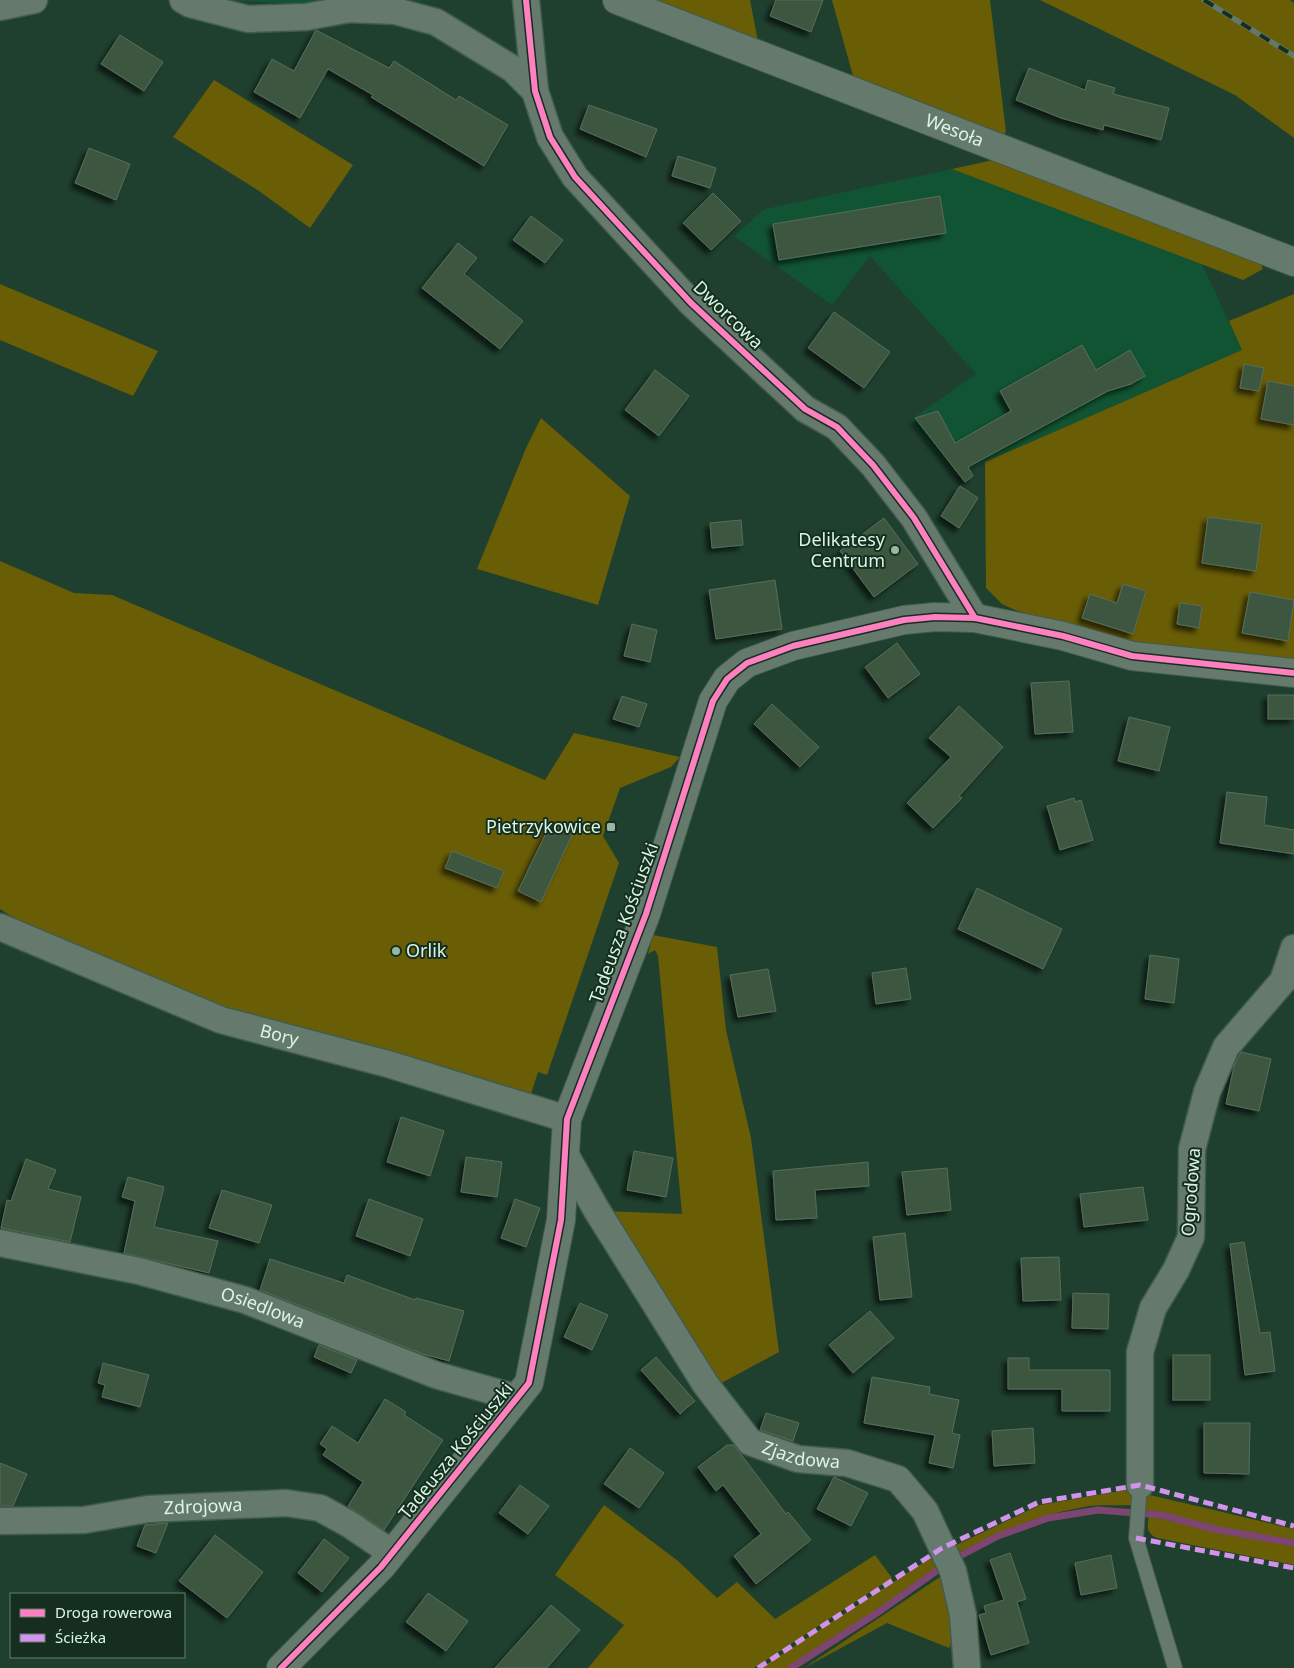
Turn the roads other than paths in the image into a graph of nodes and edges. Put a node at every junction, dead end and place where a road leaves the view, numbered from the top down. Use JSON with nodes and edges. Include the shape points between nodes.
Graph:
{"nodes":[{"id":1,"x":34,"y":0,"type":"edge"},
{"id":2,"x":183,"y":0,"type":"edge"},
{"id":3,"x":526,"y":0,"type":"edge"},
{"id":4,"x":617,"y":0,"type":"edge"},
{"id":5,"x":0,"y":7,"type":"edge"},
{"id":6,"x":535,"y":91,"type":"junction"},
{"id":7,"x":1294,"y":262,"type":"edge"},
{"id":8,"x":976,"y":618,"type":"junction"},
{"id":9,"x":1294,"y":673,"type":"edge"},
{"id":10,"x":0,"y":927,"type":"edge"},
{"id":11,"x":1294,"y":948,"type":"edge"},
{"id":12,"x":567,"y":1118,"type":"junction"},
{"id":13,"x":565,"y":1154,"type":"junction"},
{"id":14,"x":0,"y":1243,"type":"edge"},
{"id":15,"x":517,"y":1398,"type":"junction"},
{"id":16,"x":1140,"y":1491,"type":"joint"},
{"id":17,"x":0,"y":1521,"type":"edge"},
{"id":18,"x":392,"y":1553,"type":"junction"},
{"id":19,"x":281,"y":1668,"type":"edge"},
{"id":20,"x":967,"y":1668,"type":"edge"},
{"id":21,"x":1175,"y":1668,"type":"edge"}],
"edges":[{"from":1,"to":5,"type":"street"},
{"from":2,"to":6,"type":"street","via":[[248,19],[306,17],[349,9],[395,11],[436,22],[513,69]]},
{"from":3,"to":6,"type":"street","name":"Dworcowa"},
{"from":4,"to":7,"type":"street","name":"Wesoła"},
{"from":6,"to":8,"type":"street","name":"Dworcowa","via":[[550,137],[575,177],[691,303],[805,410],[837,427],[872,465],[914,518]]},
{"from":8,"to":9,"type":"street","name":"Tadeusza Kościuszki","via":[[1063,636],[1132,656]]},
{"from":8,"to":12,"type":"street","name":"Tadeusza Kościuszki","via":[[904,620],[794,646],[747,663],[727,679],[713,701],[646,914]]},
{"from":10,"to":12,"type":"street","name":"Bory","via":[[221,1020],[388,1064]]},
{"from":11,"to":16,"type":"street","name":"Ogrodowa","via":[[1284,981],[1226,1047],[1207,1092],[1192,1149],[1191,1236],[1176,1270],[1153,1308],[1140,1352]]},
{"from":12,"to":13,"type":"street","name":"Tadeusza Kościuszki"},
{"from":13,"to":15,"type":"street","name":"Tadeusza Kościuszki","via":[[560,1220],[531,1373],[529,1383]]},
{"from":13,"to":20,"type":"street","name":"Zjazdowa","via":[[706,1385],[750,1442],[798,1459],[847,1463],[898,1479],[925,1512],[948,1560],[963,1615]]},
{"from":14,"to":15,"type":"street","name":"Osiedlowa","via":[[139,1271],[245,1300],[436,1375]]},
{"from":15,"to":18,"type":"street","name":"Tadeusza Kościuszki"},
{"from":16,"to":21,"type":"lane","via":[[1136,1538]]},
{"from":17,"to":18,"type":"street","name":"Zdrojowa","via":[[84,1520],[148,1509],[286,1503],[320,1508]]},
{"from":18,"to":19,"type":"street","name":"Tadeusza Kościuszki"}]}
